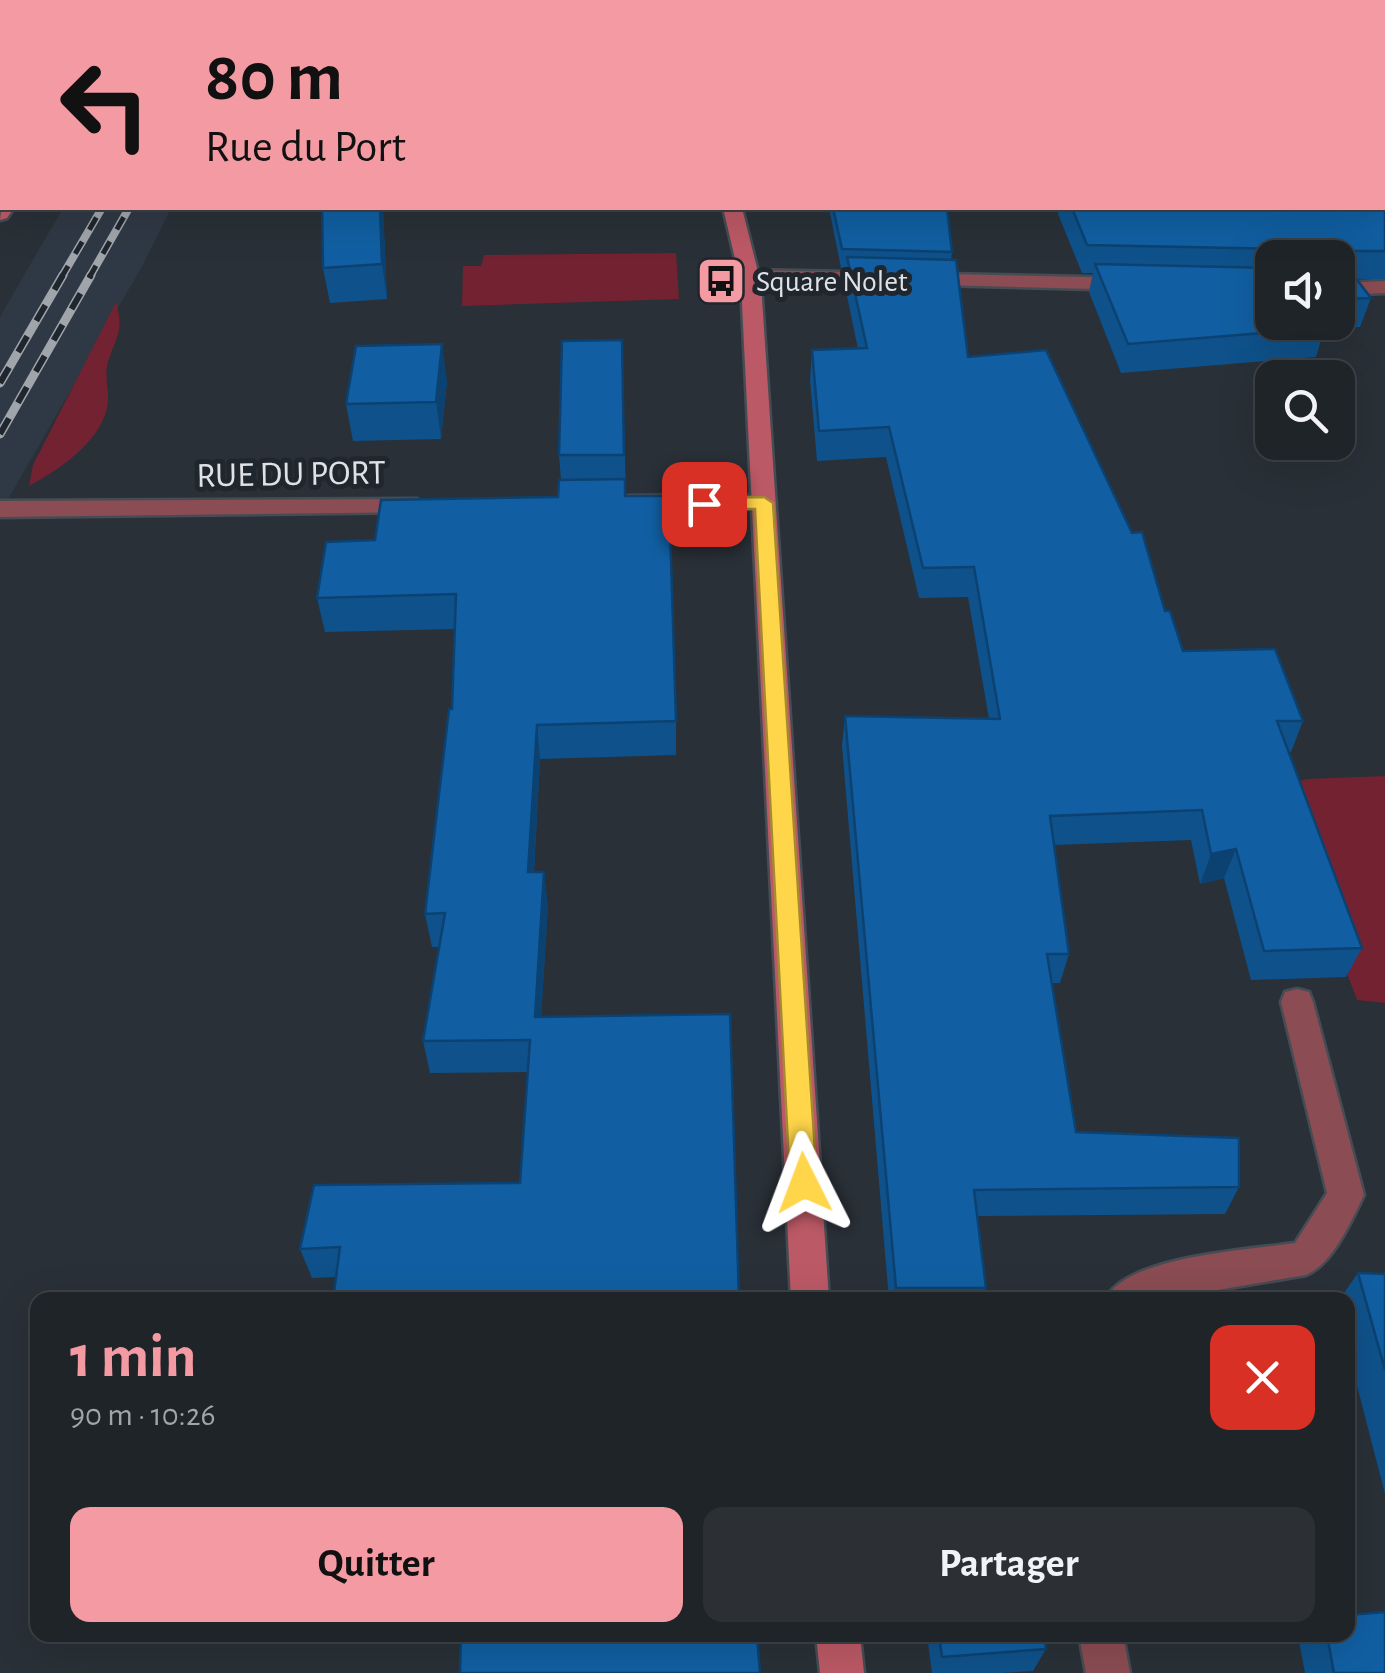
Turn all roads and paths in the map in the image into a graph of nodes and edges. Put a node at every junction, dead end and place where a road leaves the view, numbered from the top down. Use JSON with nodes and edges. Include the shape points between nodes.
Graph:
{"nodes":[{"id":1,"x":733,"y":210,"type":"edge"},
{"id":2,"x":750,"y":276,"type":"junction"},
{"id":3,"x":1156,"y":285,"type":"edge"},
{"id":4,"x":1385,"y":287,"type":"edge"},
{"id":5,"x":1355,"y":288,"type":"edge"},
{"id":6,"x":764,"y":503,"type":"junction"},
{"id":7,"x":605,"y":504,"type":"edge"},
{"id":8,"x":448,"y":506,"type":"edge"},
{"id":9,"x":0,"y":509,"type":"edge"},
{"id":10,"x":1297,"y":1002,"type":"dead end"},
{"id":11,"x":810,"y":1292,"type":"edge"},
{"id":12,"x":1137,"y":1292,"type":"edge"},
{"id":13,"x":839,"y":1642,"type":"edge"},
{"id":14,"x":1102,"y":1642,"type":"edge"},
{"id":15,"x":842,"y":1673,"type":"edge"},
{"id":16,"x":1108,"y":1673,"type":"edge"}],
"edges":[{"from":1,"to":2,"type":"street"},
{"from":2,"to":3,"type":"street"},
{"from":2,"to":6,"type":"street"},
{"from":4,"to":5,"type":"street"},
{"from":6,"to":7,"type":"street"},
{"from":6,"to":11,"type":"street"},
{"from":8,"to":9,"type":"street","name":"RUE DU PORT"},
{"from":10,"to":12,"type":"street","via":[[1346,1195],[1306,1258],[1150,1284]]},
{"from":13,"to":15,"type":"street"},
{"from":14,"to":16,"type":"street"}]}
